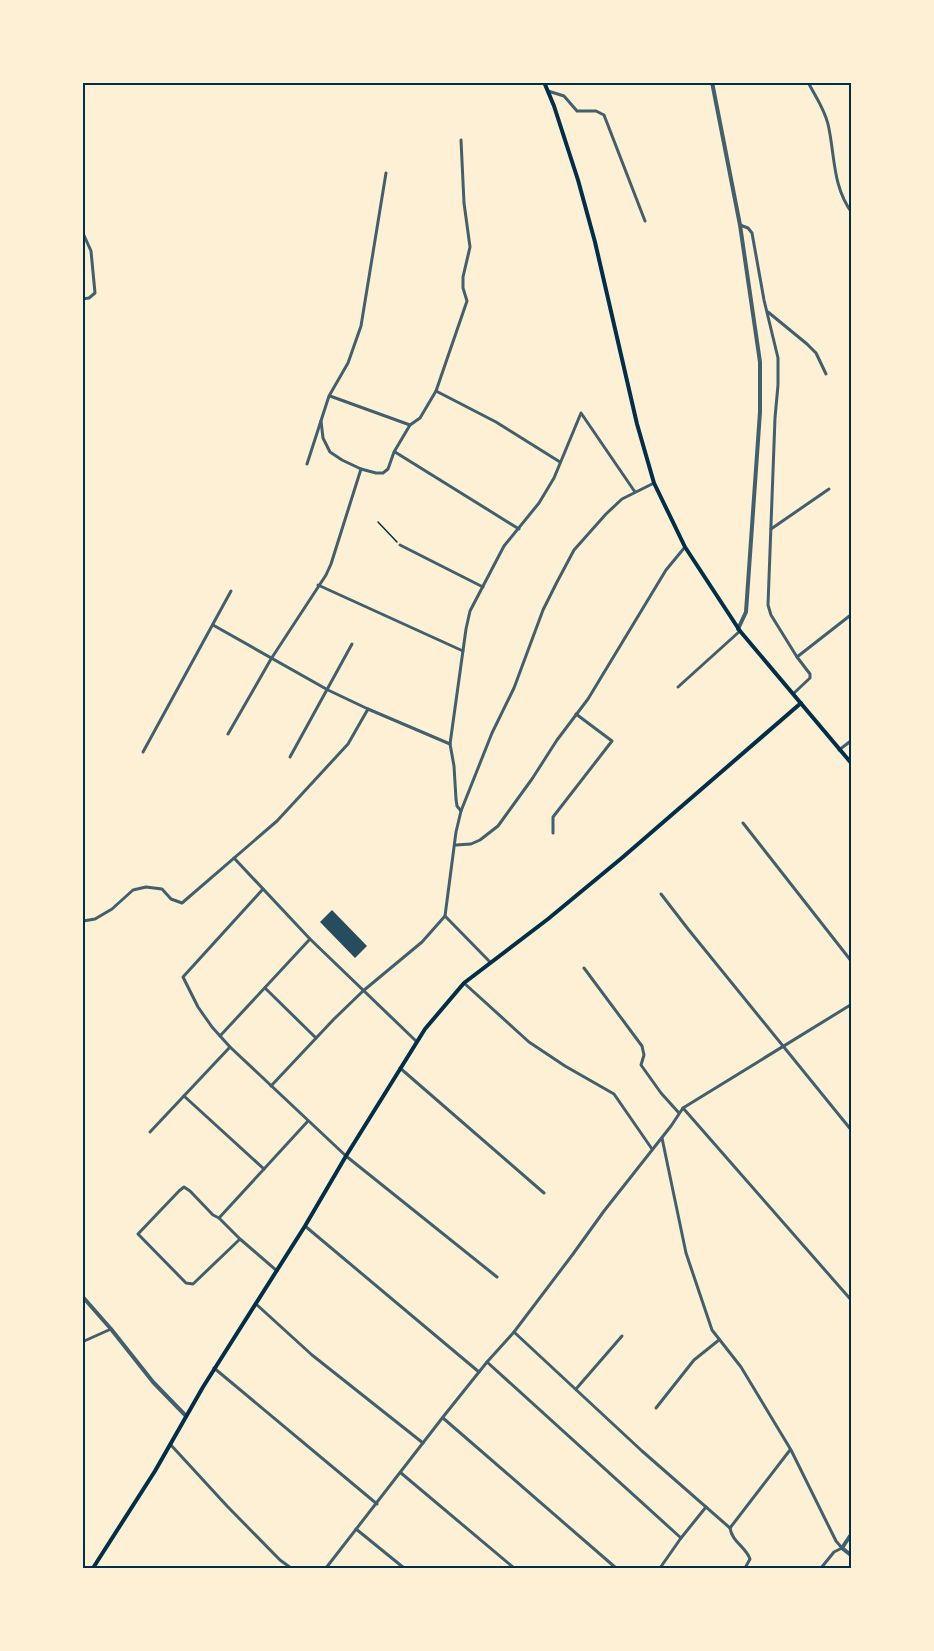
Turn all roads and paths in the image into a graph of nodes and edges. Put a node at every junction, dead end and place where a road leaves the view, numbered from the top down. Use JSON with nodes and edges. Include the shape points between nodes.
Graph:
{"nodes":[{"id":1,"x":544,"y":82,"type":"edge"},
{"id":2,"x":712,"y":82,"type":"edge"},
{"id":3,"x":807,"y":82,"type":"edge"},
{"id":4,"x":548,"y":90,"type":"junction"},
{"id":5,"x":461,"y":140,"type":"dead end"},
{"id":6,"x":386,"y":173,"type":"dead end"},
{"id":7,"x":852,"y":213,"type":"edge"},
{"id":8,"x":645,"y":221,"type":"dead end"},
{"id":9,"x":740,"y":225,"type":"junction"},
{"id":10,"x":82,"y":231,"type":"edge"},
{"id":11,"x":82,"y":298,"type":"edge"},
{"id":12,"x":767,"y":311,"type":"junction"},
{"id":13,"x":826,"y":374,"type":"dead end"},
{"id":14,"x":436,"y":391,"type":"junction"},
{"id":15,"x":329,"y":396,"type":"junction"},
{"id":16,"x":321,"y":421,"type":"junction"},
{"id":17,"x":410,"y":425,"type":"junction"},
{"id":18,"x":394,"y":452,"type":"junction"},
{"id":19,"x":560,"y":462,"type":"junction"},
{"id":20,"x":307,"y":464,"type":"dead end"},
{"id":21,"x":361,"y":469,"type":"junction"},
{"id":22,"x":654,"y":483,"type":"junction"},
{"id":23,"x":829,"y":489,"type":"dead end"},
{"id":24,"x":635,"y":492,"type":"junction"},
{"id":25,"x":378,"y":522,"type":"dead end"},
{"id":26,"x":519,"y":529,"type":"junction"},
{"id":27,"x":771,"y":529,"type":"junction"},
{"id":28,"x":400,"y":545,"type":"joint"},
{"id":29,"x":685,"y":547,"type":"junction"},
{"id":30,"x":318,"y":585,"type":"junction"},
{"id":31,"x":483,"y":587,"type":"junction"},
{"id":32,"x":231,"y":591,"type":"dead end"},
{"id":33,"x":850,"y":617,"type":"edge"},
{"id":34,"x":213,"y":625,"type":"junction"},
{"id":35,"x":739,"y":630,"type":"junction"},
{"id":36,"x":352,"y":644,"type":"dead end"},
{"id":37,"x":463,"y":651,"type":"junction"},
{"id":38,"x":797,"y":657,"type":"junction"},
{"id":39,"x":271,"y":658,"type":"junction"},
{"id":40,"x":678,"y":687,"type":"dead end"},
{"id":41,"x":328,"y":690,"type":"junction"},
{"id":42,"x":794,"y":694,"type":"junction"},
{"id":43,"x":801,"y":703,"type":"junction"},
{"id":44,"x":368,"y":709,"type":"junction"},
{"id":45,"x":576,"y":713,"type":"junction"},
{"id":46,"x":228,"y":734,"type":"dead end"},
{"id":47,"x":852,"y":740,"type":"edge"},
{"id":48,"x":450,"y":744,"type":"junction"},
{"id":49,"x":839,"y":750,"type":"junction"},
{"id":50,"x":143,"y":752,"type":"dead end"},
{"id":51,"x":290,"y":757,"type":"dead end"},
{"id":52,"x":852,"y":764,"type":"edge"},
{"id":53,"x":461,"y":811,"type":"junction"},
{"id":54,"x":743,"y":823,"type":"dead end"},
{"id":55,"x":553,"y":833,"type":"dead end"},
{"id":56,"x":456,"y":845,"type":"junction"},
{"id":57,"x":234,"y":858,"type":"junction"},
{"id":58,"x":262,"y":889,"type":"junction"},
{"id":59,"x":661,"y":894,"type":"dead end"},
{"id":60,"x":445,"y":915,"type":"junction"},
{"id":61,"x":83,"y":921,"type":"edge"},
{"id":62,"x":310,"y":939,"type":"junction"},
{"id":63,"x":490,"y":962,"type":"junction"},
{"id":64,"x":852,"y":962,"type":"edge"},
{"id":65,"x":584,"y":968,"type":"dead end"},
{"id":66,"x":464,"y":983,"type":"junction"},
{"id":67,"x":265,"y":988,"type":"junction"},
{"id":68,"x":363,"y":991,"type":"junction"},
{"id":69,"x":852,"y":1004,"type":"edge"},
{"id":70,"x":220,"y":1036,"type":"junction"},
{"id":71,"x":316,"y":1038,"type":"junction"},
{"id":72,"x":416,"y":1041,"type":"junction"},
{"id":73,"x":230,"y":1047,"type":"junction"},
{"id":74,"x":784,"y":1047,"type":"junction"},
{"id":75,"x":400,"y":1068,"type":"junction"},
{"id":76,"x":271,"y":1086,"type":"junction"},
{"id":77,"x":184,"y":1096,"type":"junction"},
{"id":78,"x":683,"y":1108,"type":"junction"},
{"id":79,"x":679,"y":1113,"type":"junction"},
{"id":80,"x":308,"y":1121,"type":"junction"},
{"id":81,"x":852,"y":1131,"type":"edge"},
{"id":82,"x":150,"y":1132,"type":"dead end"},
{"id":83,"x":662,"y":1138,"type":"junction"},
{"id":84,"x":652,"y":1149,"type":"junction"},
{"id":85,"x":346,"y":1156,"type":"junction"},
{"id":86,"x":264,"y":1170,"type":"junction"},
{"id":87,"x":543,"y":1193,"type":"dead end"},
{"id":88,"x":219,"y":1218,"type":"junction"},
{"id":89,"x":305,"y":1226,"type":"junction"},
{"id":90,"x":240,"y":1239,"type":"junction"},
{"id":91,"x":277,"y":1271,"type":"junction"},
{"id":92,"x":497,"y":1277,"type":"dead end"},
{"id":93,"x":82,"y":1296,"type":"edge"},
{"id":94,"x":852,"y":1301,"type":"edge"},
{"id":95,"x":256,"y":1304,"type":"junction"},
{"id":96,"x":111,"y":1329,"type":"junction"},
{"id":97,"x":514,"y":1332,"type":"junction"},
{"id":98,"x":622,"y":1336,"type":"dead end"},
{"id":99,"x":719,"y":1340,"type":"junction"},
{"id":100,"x":82,"y":1342,"type":"edge"},
{"id":101,"x":487,"y":1362,"type":"junction"},
{"id":102,"x":214,"y":1368,"type":"junction"},
{"id":103,"x":479,"y":1372,"type":"junction"},
{"id":104,"x":576,"y":1389,"type":"junction"},
{"id":105,"x":656,"y":1408,"type":"dead end"},
{"id":106,"x":186,"y":1416,"type":"junction"},
{"id":107,"x":443,"y":1417,"type":"junction"},
{"id":108,"x":423,"y":1443,"type":"junction"},
{"id":109,"x":170,"y":1444,"type":"junction"},
{"id":110,"x":790,"y":1450,"type":"junction"},
{"id":111,"x":400,"y":1473,"type":"junction"},
{"id":112,"x":377,"y":1504,"type":"junction"},
{"id":113,"x":706,"y":1507,"type":"junction"},
{"id":114,"x":730,"y":1528,"type":"junction"},
{"id":115,"x":356,"y":1529,"type":"junction"},
{"id":116,"x":852,"y":1533,"type":"edge"},
{"id":117,"x":681,"y":1538,"type":"junction"},
{"id":118,"x":842,"y":1548,"type":"junction"},
{"id":119,"x":852,"y":1556,"type":"edge"},
{"id":120,"x":93,"y":1569,"type":"edge"},
{"id":121,"x":291,"y":1569,"type":"edge"},
{"id":122,"x":326,"y":1569,"type":"edge"},
{"id":123,"x":404,"y":1569,"type":"edge"},
{"id":124,"x":514,"y":1569,"type":"edge"},
{"id":125,"x":616,"y":1569,"type":"edge"},
{"id":126,"x":660,"y":1569,"type":"edge"},
{"id":127,"x":745,"y":1569,"type":"edge"},
{"id":128,"x":821,"y":1569,"type":"edge"}],
"edges":[{"from":1,"to":4,"type":"main road"},
{"from":2,"to":9,"type":"street"},
{"from":3,"to":7,"type":"street","via":[[823,108],[835,172]]},
{"from":4,"to":8,"type":"street","via":[[564,96],[577,111],[603,115]]},
{"from":4,"to":22,"type":"main road","via":[[579,180]]},
{"from":5,"to":14,"type":"street","via":[[470,247],[463,277],[467,301]]},
{"from":6,"to":15,"type":"street","via":[[361,326],[348,363]]},
{"from":9,"to":12,"type":"street","via":[[752,233]]},
{"from":9,"to":35,"type":"street","via":[[759,352],[760,412],[746,612]]},
{"from":10,"to":11,"type":"street","via":[[91,251],[95,293]]},
{"from":12,"to":13,"type":"street","via":[[816,353]]},
{"from":12,"to":27,"type":"street","via":[[778,358]]},
{"from":14,"to":17,"type":"street","via":[[420,418]]},
{"from":14,"to":19,"type":"street"},
{"from":15,"to":16,"type":"street"},
{"from":15,"to":17,"type":"street"},
{"from":16,"to":20,"type":"street"},
{"from":16,"to":21,"type":"street","via":[[330,452]]},
{"from":17,"to":18,"type":"street"},
{"from":18,"to":21,"type":"street","via":[[383,473]]},
{"from":18,"to":26,"type":"street"},
{"from":19,"to":24,"type":"street","via":[[581,413]]},
{"from":19,"to":26,"type":"street","via":[[539,503]]},
{"from":21,"to":30,"type":"street","via":[[331,564]]},
{"from":22,"to":24,"type":"street"},
{"from":22,"to":29,"type":"main road"},
{"from":23,"to":27,"type":"street"},
{"from":24,"to":53,"type":"street","via":[[606,514],[574,550],[543,610]]},
{"from":25,"to":28,"type":"path"},
{"from":26,"to":31,"type":"street","via":[[504,546]]},
{"from":27,"to":38,"type":"street","via":[[768,605]]},
{"from":28,"to":31,"type":"street"},
{"from":29,"to":35,"type":"main road"},
{"from":29,"to":45,"type":"street","via":[[666,570]]},
{"from":30,"to":37,"type":"street"},
{"from":30,"to":39,"type":"street"},
{"from":31,"to":37,"type":"street","via":[[470,611]]},
{"from":32,"to":34,"type":"street"},
{"from":33,"to":38,"type":"street"},
{"from":34,"to":39,"type":"street"},
{"from":34,"to":50,"type":"street"},
{"from":35,"to":40,"type":"street"},
{"from":35,"to":42,"type":"main road"},
{"from":36,"to":41,"type":"street"},
{"from":37,"to":48,"type":"street"},
{"from":38,"to":42,"type":"street","via":[[810,678]]},
{"from":39,"to":41,"type":"street"},
{"from":39,"to":46,"type":"street"},
{"from":41,"to":44,"type":"street"},
{"from":41,"to":51,"type":"street"},
{"from":42,"to":43,"type":"main road"},
{"from":43,"to":49,"type":"main road"},
{"from":43,"to":63,"type":"main road","via":[[623,857]]},
{"from":44,"to":48,"type":"street"},
{"from":44,"to":57,"type":"street","via":[[348,744],[277,820]]},
{"from":45,"to":55,"type":"street","via":[[612,741],[553,817]]},
{"from":45,"to":56,"type":"street","via":[[498,826],[480,840]]},
{"from":47,"to":49,"type":"street"},
{"from":48,"to":53,"type":"street","via":[[457,806]]},
{"from":49,"to":52,"type":"main road"},
{"from":53,"to":56,"type":"street"},
{"from":54,"to":64,"type":"street"},
{"from":56,"to":60,"type":"street"},
{"from":57,"to":58,"type":"street"},
{"from":57,"to":61,"type":"street","via":[[182,903],[171,899],[162,889],[146,887],[133,890],[112,909]]},
{"from":58,"to":62,"type":"street"},
{"from":58,"to":70,"type":"street","via":[[183,977],[198,1007]]},
{"from":59,"to":74,"type":"street"},
{"from":60,"to":63,"type":"street"},
{"from":60,"to":68,"type":"street","via":[[422,942]]},
{"from":62,"to":67,"type":"street"},
{"from":62,"to":68,"type":"street"},
{"from":63,"to":66,"type":"main road"},
{"from":65,"to":79,"type":"street","via":[[642,1046],[641,1065]]},
{"from":66,"to":72,"type":"main road"},
{"from":66,"to":84,"type":"street","via":[[529,1042],[614,1095]]},
{"from":67,"to":70,"type":"street"},
{"from":67,"to":71,"type":"street"},
{"from":68,"to":71,"type":"street"},
{"from":68,"to":72,"type":"street"},
{"from":69,"to":74,"type":"street"},
{"from":70,"to":73,"type":"street"},
{"from":71,"to":76,"type":"street"},
{"from":72,"to":75,"type":"main road"},
{"from":73,"to":76,"type":"street"},
{"from":73,"to":77,"type":"street"},
{"from":74,"to":78,"type":"street"},
{"from":74,"to":81,"type":"street"},
{"from":75,"to":85,"type":"main road"},
{"from":75,"to":87,"type":"street"},
{"from":76,"to":80,"type":"street"},
{"from":77,"to":82,"type":"street"},
{"from":77,"to":86,"type":"street"},
{"from":78,"to":79,"type":"street"},
{"from":78,"to":94,"type":"street"},
{"from":79,"to":83,"type":"street"},
{"from":80,"to":85,"type":"street"},
{"from":80,"to":86,"type":"street"},
{"from":83,"to":84,"type":"street"},
{"from":83,"to":99,"type":"street","via":[[686,1252],[712,1330]]},
{"from":84,"to":97,"type":"street"},
{"from":85,"to":89,"type":"main road"},
{"from":85,"to":92,"type":"street"},
{"from":86,"to":88,"type":"street"},
{"from":88,"to":90,"type":"street"},
{"from":88,"to":90,"type":"street","via":[[184,1187],[138,1234],[189,1285]]},
{"from":89,"to":91,"type":"main road"},
{"from":89,"to":103,"type":"street"},
{"from":90,"to":91,"type":"street"},
{"from":91,"to":95,"type":"main road"},
{"from":93,"to":96,"type":"street"},
{"from":95,"to":102,"type":"main road"},
{"from":95,"to":108,"type":"street"},
{"from":96,"to":100,"type":"street"},
{"from":96,"to":106,"type":"street"},
{"from":97,"to":101,"type":"street"},
{"from":97,"to":104,"type":"street"},
{"from":98,"to":104,"type":"street"},
{"from":99,"to":105,"type":"street","via":[[694,1360]]},
{"from":99,"to":110,"type":"street","via":[[741,1367]]},
{"from":101,"to":103,"type":"street"},
{"from":101,"to":117,"type":"street"},
{"from":102,"to":106,"type":"main road"},
{"from":102,"to":112,"type":"street"},
{"from":103,"to":107,"type":"street"},
{"from":104,"to":113,"type":"street"},
{"from":106,"to":109,"type":"main road"},
{"from":107,"to":108,"type":"street"},
{"from":107,"to":125,"type":"street"},
{"from":108,"to":111,"type":"street"},
{"from":109,"to":120,"type":"main road"},
{"from":109,"to":121,"type":"street"},
{"from":110,"to":114,"type":"street"},
{"from":110,"to":118,"type":"street"},
{"from":111,"to":112,"type":"street"},
{"from":111,"to":124,"type":"street"},
{"from":112,"to":115,"type":"street"},
{"from":113,"to":114,"type":"street"},
{"from":113,"to":117,"type":"street"},
{"from":114,"to":127,"type":"street","via":[[750,1559]]},
{"from":115,"to":122,"type":"street"},
{"from":115,"to":123,"type":"street"},
{"from":116,"to":118,"type":"street"},
{"from":117,"to":126,"type":"street"},
{"from":118,"to":119,"type":"street"},
{"from":118,"to":128,"type":"street","via":[[834,1551]]}]}
